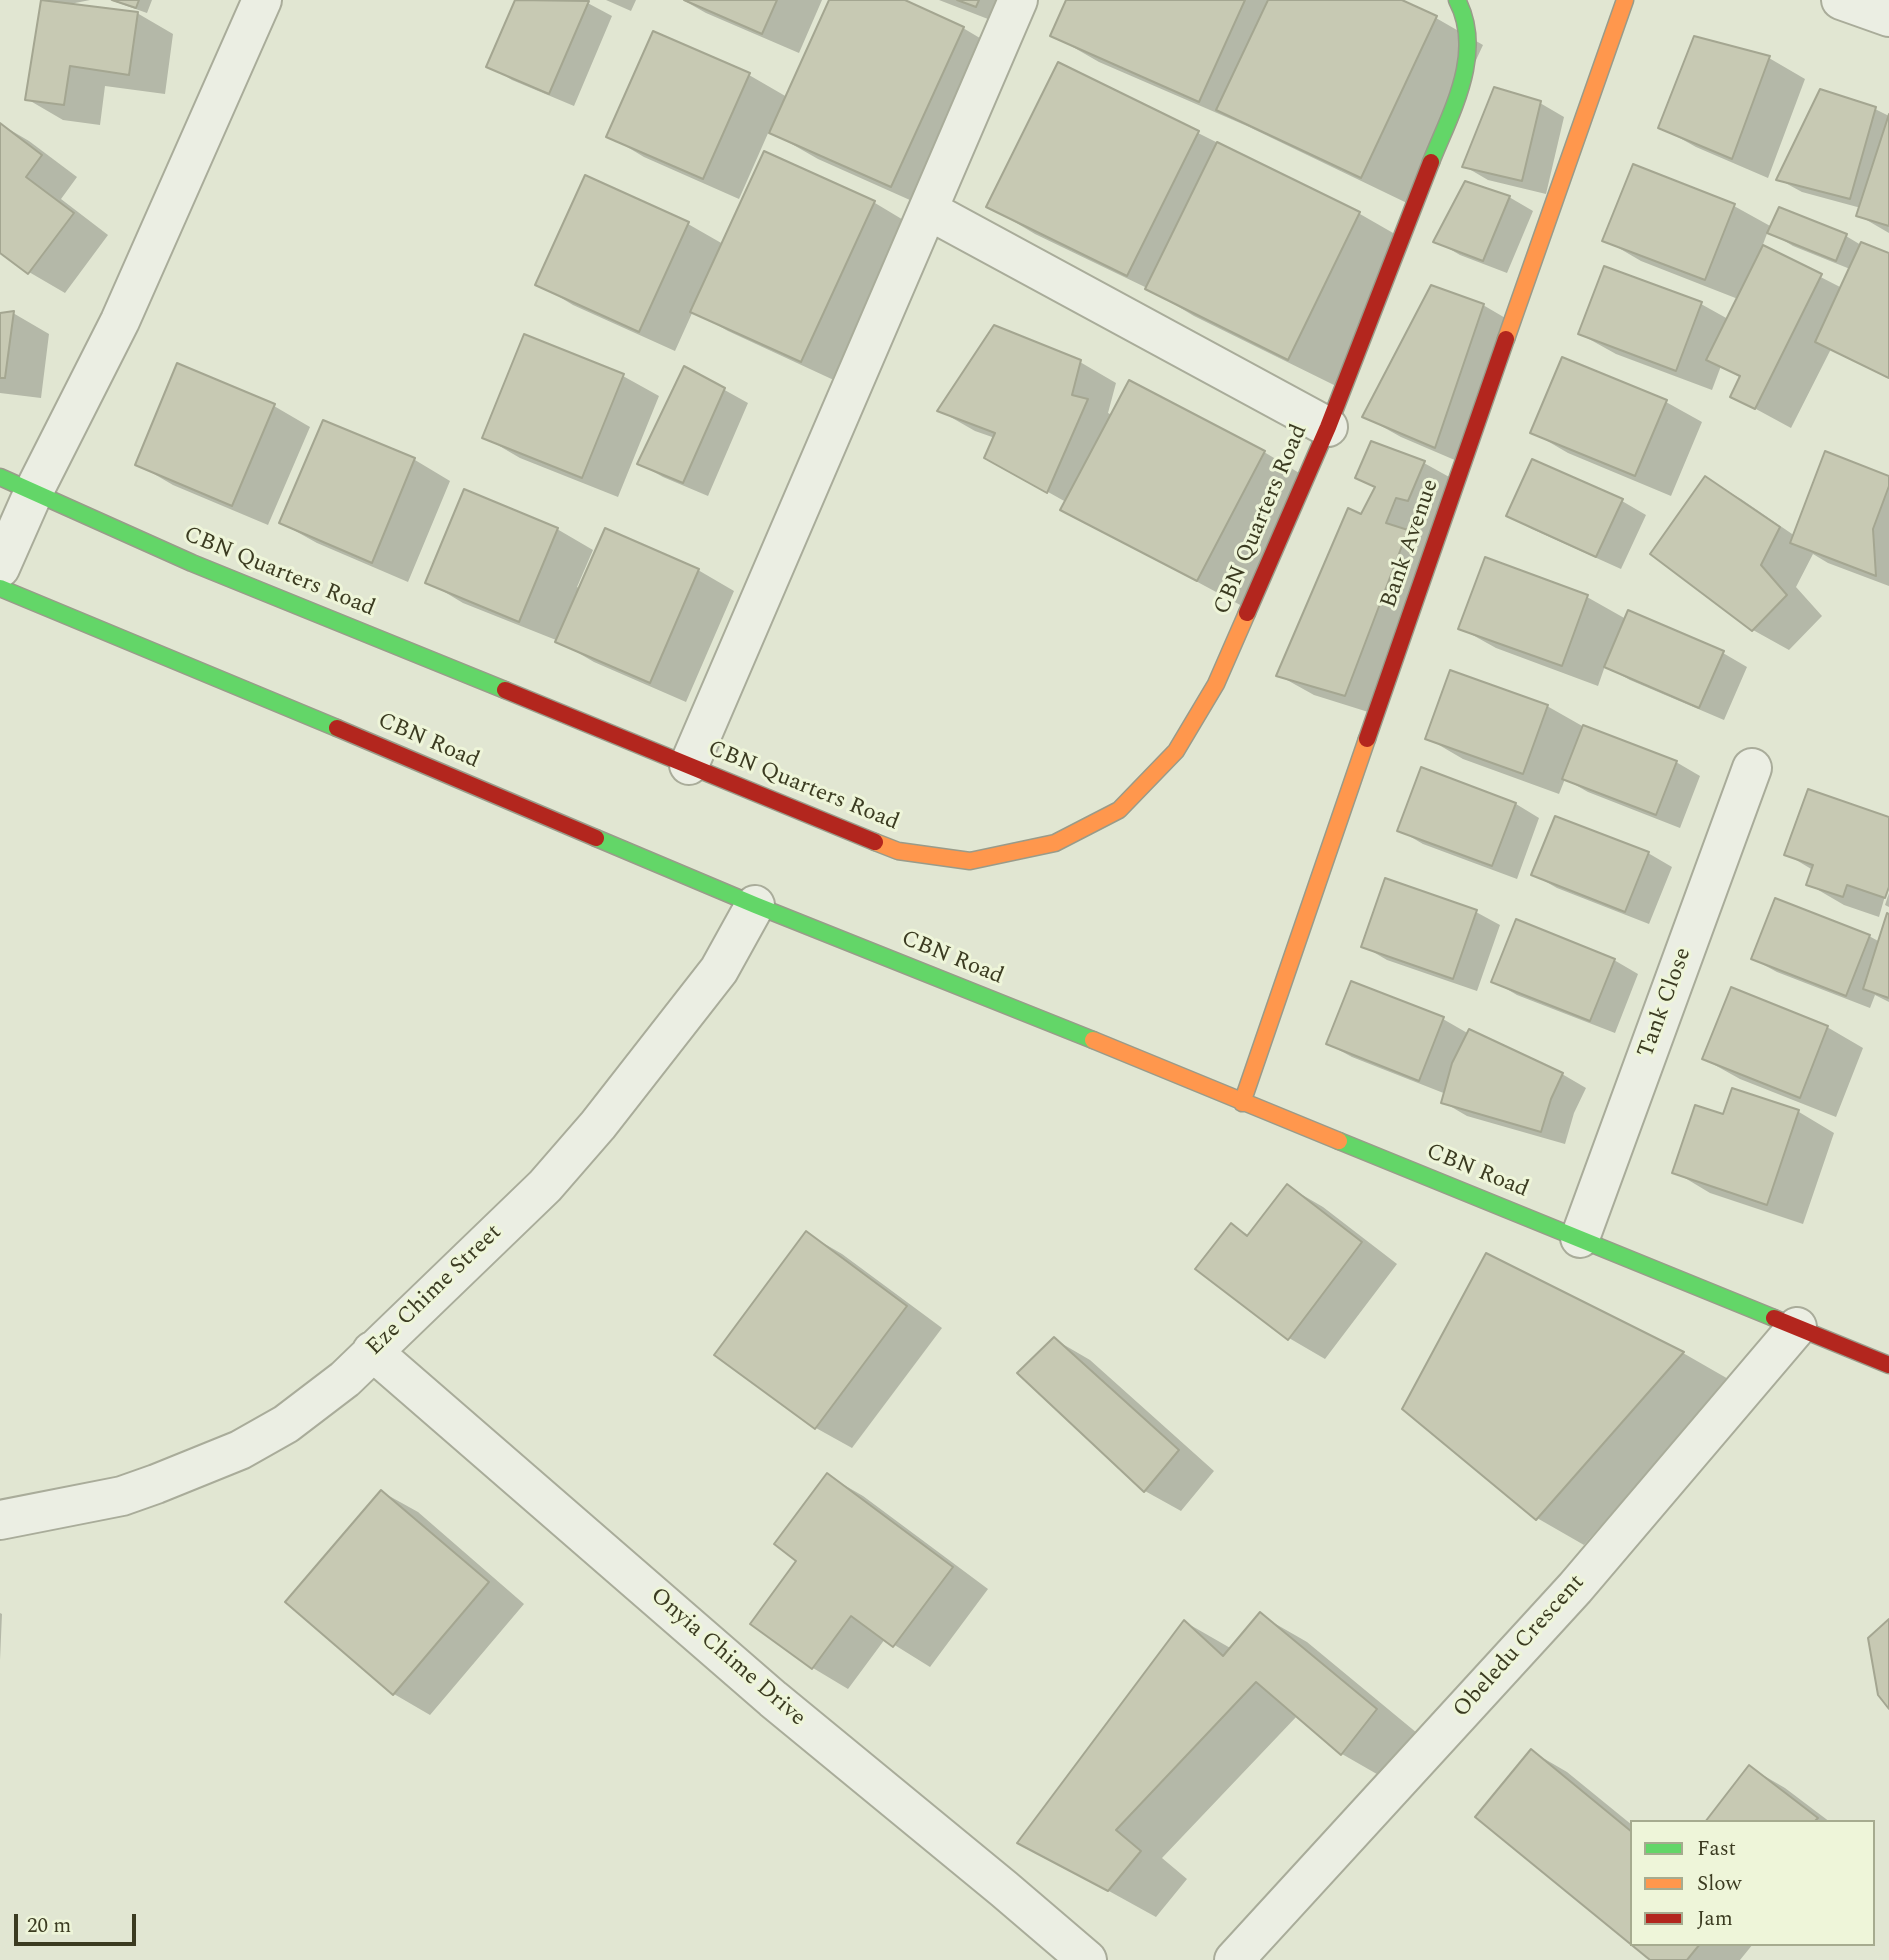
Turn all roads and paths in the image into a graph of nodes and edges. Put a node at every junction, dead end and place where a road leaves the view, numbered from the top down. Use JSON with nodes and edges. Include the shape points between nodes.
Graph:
{"nodes":[{"id":1,"x":262,"y":0,"type":"edge"},
{"id":2,"x":1018,"y":0,"type":"edge"},
{"id":3,"x":1457,"y":0,"type":"edge"},
{"id":4,"x":1625,"y":0,"type":"edge"},
{"id":5,"x":1842,"y":0,"type":"edge"},
{"id":6,"x":1889,"y":17,"type":"edge"},
{"id":7,"x":928,"y":210,"type":"junction"},
{"id":8,"x":1328,"y":427,"type":"junction"},
{"id":9,"x":0,"y":477,"type":"edge"},
{"id":10,"x":34,"y":491,"type":"junction"},
{"id":11,"x":0,"y":568,"type":"edge"},
{"id":12,"x":0,"y":589,"type":"edge"},
{"id":13,"x":689,"y":765,"type":"junction"},
{"id":14,"x":1752,"y":768,"type":"dead end"},
{"id":15,"x":755,"y":905,"type":"junction"},
{"id":16,"x":1242,"y":1103,"type":"junction"},
{"id":17,"x":1580,"y":1238,"type":"junction"},
{"id":18,"x":1797,"y":1327,"type":"junction"},
{"id":19,"x":372,"y":1351,"type":"junction"},
{"id":20,"x":1889,"y":1365,"type":"edge"},
{"id":21,"x":0,"y":1520,"type":"edge"},
{"id":22,"x":1087,"y":1960,"type":"edge"},
{"id":23,"x":1234,"y":1960,"type":"edge"}],
"edges":[{"from":1,"to":10,"type":"street","via":[[120,321]]},
{"from":2,"to":7,"type":"street"},
{"from":3,"to":8,"type":"main road","name":"CBN Quarters Road","via":[[1468,29],[1463,80]]},
{"from":4,"to":16,"type":"main road","name":"Bank Avenue"},
{"from":5,"to":6,"type":"street"},
{"from":7,"to":8,"type":"street"},
{"from":7,"to":13,"type":"street"},
{"from":8,"to":13,"type":"main road","name":"CBN Quarters Road","via":[[1216,684],[1177,751],[1119,810],[1055,843],[970,861],[898,851]]},
{"from":9,"to":10,"type":"main road","name":"CBN Quarters Road"},
{"from":10,"to":11,"type":"street"},
{"from":10,"to":13,"type":"main road","name":"CBN Quarters Road","via":[[192,563]]},
{"from":12,"to":15,"type":"main road","name":"CBN Road"},
{"from":14,"to":17,"type":"street","name":"Tank Close"},
{"from":15,"to":16,"type":"main road","name":"CBN Road"},
{"from":15,"to":19,"type":"street","name":"Eze Chime Street","via":[[719,970],[598,1125],[545,1186]]},
{"from":16,"to":17,"type":"main road","name":"CBN Road"},
{"from":17,"to":18,"type":"main road","name":"CBN Road"},
{"from":18,"to":20,"type":"main road","name":"CBN Road"},
{"from":18,"to":23,"type":"street","name":"Obeledu Crescent","via":[[1576,1588]]},
{"from":19,"to":21,"type":"street","name":"Eze Chime Street","via":[[296,1417],[240,1450],[122,1496]]},
{"from":19,"to":22,"type":"street","name":"Onyia Chime Drive","via":[[773,1699]]}]}
